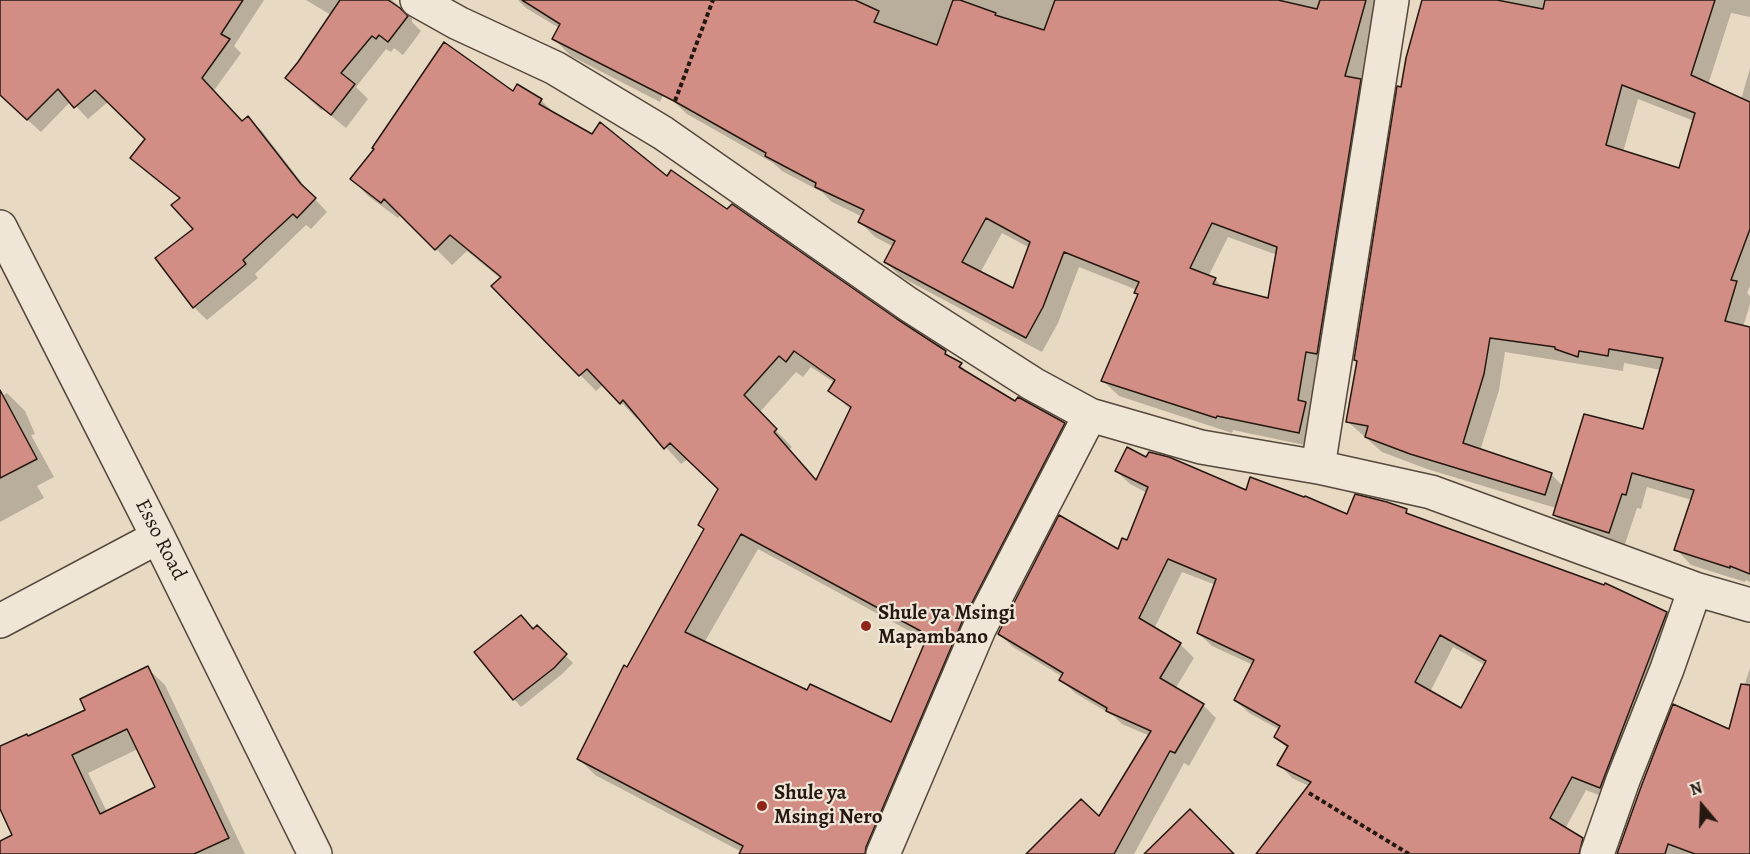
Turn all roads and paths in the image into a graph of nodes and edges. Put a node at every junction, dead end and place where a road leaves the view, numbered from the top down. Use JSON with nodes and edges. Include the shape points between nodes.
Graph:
{"nodes":[{"id":1,"x":417,"y":0,"type":"edge"},
{"id":2,"x":713,"y":0,"type":"edge"},
{"id":3,"x":1392,"y":0,"type":"edge"},
{"id":4,"x":463,"y":12,"type":"edge"},
{"id":5,"x":663,"y":133,"type":"junction"},
{"id":6,"x":0,"y":227,"type":"edge"},
{"id":7,"x":1090,"y":415,"type":"junction"},
{"id":8,"x":1318,"y":467,"type":"junction"},
{"id":9,"x":159,"y":537,"type":"junction"},
{"id":10,"x":1695,"y":590,"type":"junction"},
{"id":11,"x":1750,"y":605,"type":"edge"},
{"id":12,"x":0,"y":621,"type":"edge"},
{"id":13,"x":1309,"y":793,"type":"dead end"},
{"id":14,"x":315,"y":854,"type":"edge"},
{"id":15,"x":884,"y":854,"type":"edge"},
{"id":16,"x":1409,"y":854,"type":"edge"},
{"id":17,"x":1597,"y":854,"type":"edge"}],
"edges":[{"from":1,"to":4,"type":"street"},
{"from":2,"to":5,"type":"path"},
{"from":3,"to":8,"type":"street"},
{"from":4,"to":5,"type":"street"},
{"from":5,"to":7,"type":"street","via":[[908,304],[1033,384]]},
{"from":6,"to":9,"type":"street","name":"Esso Road"},
{"from":7,"to":8,"type":"street","via":[[1201,447]]},
{"from":7,"to":15,"type":"street","via":[[979,629]]},
{"from":8,"to":10,"type":"street","via":[[1431,492]]},
{"from":9,"to":12,"type":"street"},
{"from":9,"to":14,"type":"street","name":"Esso Road"},
{"from":10,"to":11,"type":"street"},
{"from":10,"to":17,"type":"street"},
{"from":13,"to":16,"type":"path"}]}
